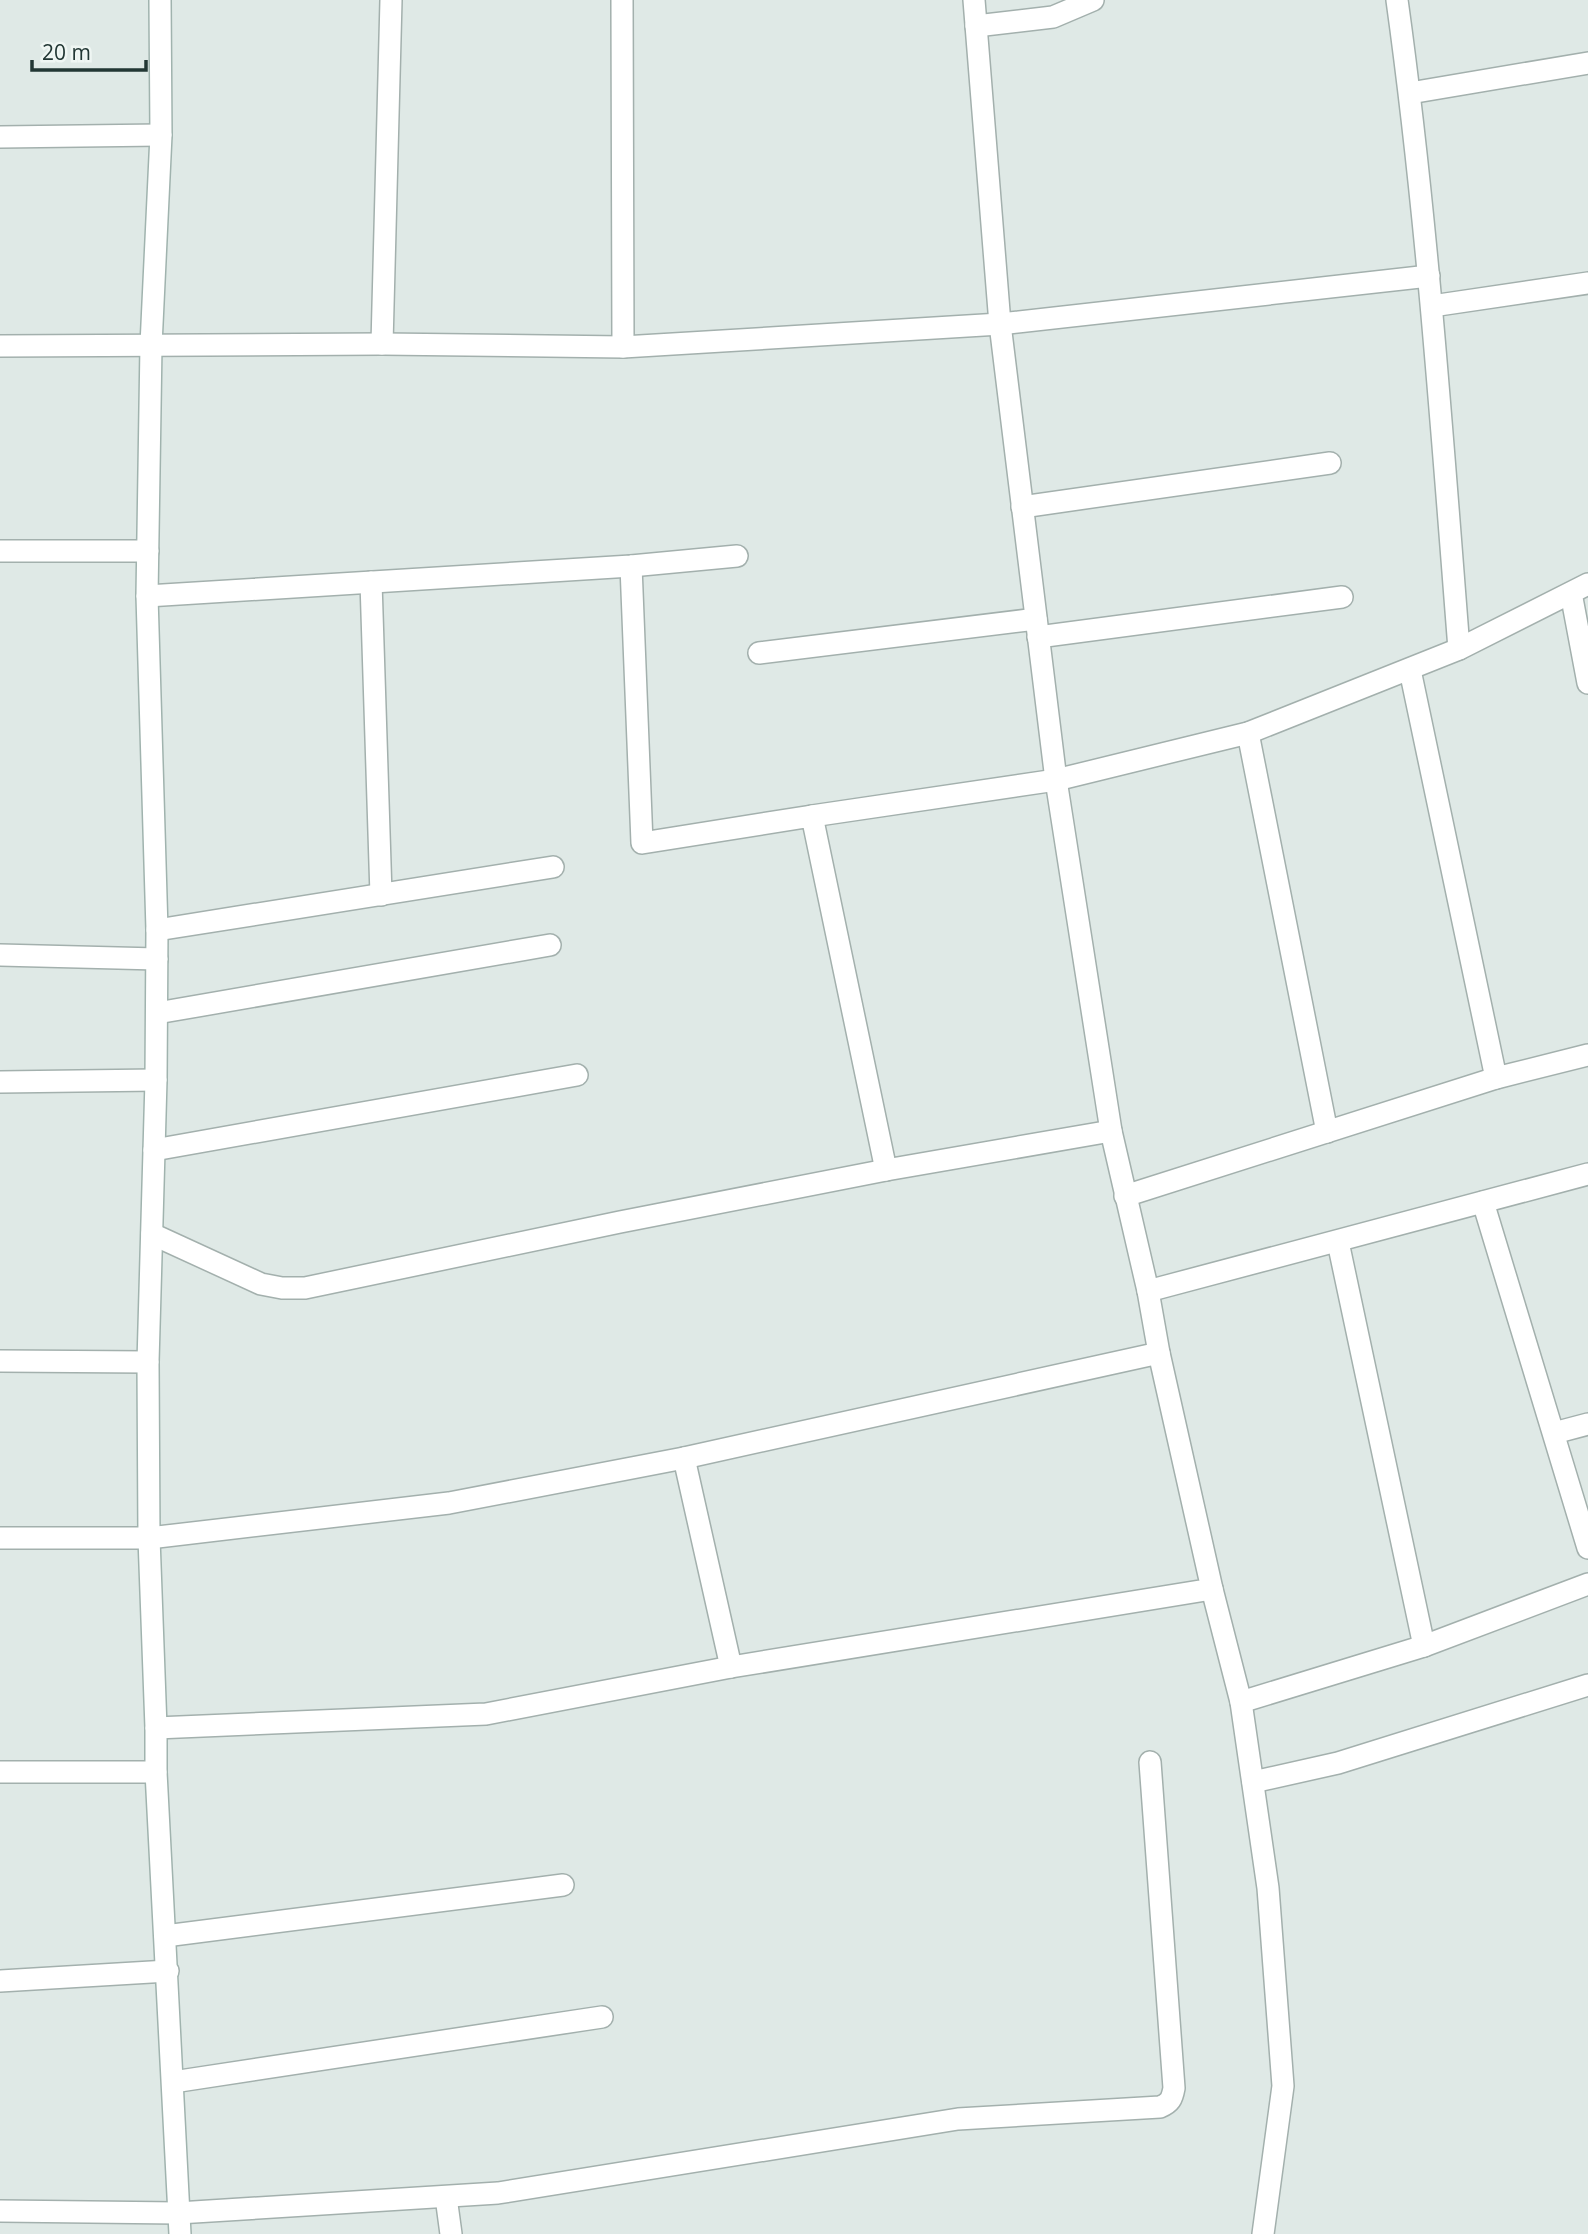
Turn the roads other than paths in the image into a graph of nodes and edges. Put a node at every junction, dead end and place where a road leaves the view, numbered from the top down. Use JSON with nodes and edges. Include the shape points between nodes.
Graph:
{"nodes":[{"id":1,"x":160,"y":0,"type":"edge"},
{"id":2,"x":391,"y":0,"type":"edge"},
{"id":3,"x":622,"y":0,"type":"edge"},
{"id":4,"x":974,"y":0,"type":"edge"},
{"id":5,"x":1093,"y":0,"type":"edge"},
{"id":6,"x":1397,"y":0,"type":"edge"},
{"id":7,"x":976,"y":26,"type":"junction"},
{"id":8,"x":1588,"y":63,"type":"edge"},
{"id":9,"x":1410,"y":93,"type":"junction"},
{"id":10,"x":161,"y":135,"type":"junction"},
{"id":11,"x":0,"y":137,"type":"edge"},
{"id":12,"x":1429,"y":276,"type":"junction"},
{"id":13,"x":1588,"y":283,"type":"edge"},
{"id":14,"x":1432,"y":306,"type":"junction"},
{"id":15,"x":1000,"y":324,"type":"junction"},
{"id":16,"x":382,"y":344,"type":"junction"},
{"id":17,"x":151,"y":345,"type":"junction"},
{"id":18,"x":0,"y":346,"type":"edge"},
{"id":19,"x":623,"y":347,"type":"junction"},
{"id":20,"x":1330,"y":463,"type":"dead end"},
{"id":21,"x":1022,"y":507,"type":"junction"},
{"id":22,"x":0,"y":551,"type":"edge"},
{"id":23,"x":148,"y":551,"type":"junction"},
{"id":24,"x":737,"y":556,"type":"dead end"},
{"id":25,"x":631,"y":566,"type":"junction"},
{"id":26,"x":371,"y":582,"type":"junction"},
{"id":27,"x":1579,"y":588,"type":"edge"},
{"id":28,"x":147,"y":596,"type":"junction"},
{"id":29,"x":1342,"y":597,"type":"dead end"},
{"id":30,"x":1037,"y":628,"type":"junction"},
{"id":31,"x":1459,"y":649,"type":"junction"},
{"id":32,"x":758,"y":653,"type":"dead end"},
{"id":33,"x":1410,"y":670,"type":"junction"},
{"id":34,"x":1588,"y":683,"type":"edge"},
{"id":35,"x":1248,"y":733,"type":"junction"},
{"id":36,"x":1056,"y":780,"type":"junction"},
{"id":37,"x":812,"y":816,"type":"junction"},
{"id":38,"x":552,"y":867,"type":"dead end"},
{"id":39,"x":381,"y":895,"type":"junction"},
{"id":40,"x":157,"y":930,"type":"junction"},
{"id":41,"x":550,"y":946,"type":"dead end"},
{"id":42,"x":0,"y":956,"type":"edge"},
{"id":43,"x":156,"y":959,"type":"junction"},
{"id":44,"x":157,"y":1013,"type":"junction"},
{"id":45,"x":1588,"y":1055,"type":"edge"},
{"id":46,"x":576,"y":1074,"type":"dead end"},
{"id":47,"x":1496,"y":1078,"type":"junction"},
{"id":48,"x":156,"y":1080,"type":"junction"},
{"id":49,"x":0,"y":1082,"type":"edge"},
{"id":50,"x":1111,"y":1131,"type":"junction"},
{"id":51,"x":1327,"y":1132,"type":"junction"},
{"id":52,"x":154,"y":1150,"type":"junction"},
{"id":53,"x":886,"y":1170,"type":"junction"},
{"id":54,"x":1588,"y":1174,"type":"edge"},
{"id":55,"x":1125,"y":1196,"type":"junction"},
{"id":56,"x":1483,"y":1202,"type":"junction"},
{"id":57,"x":152,"y":1234,"type":"junction"},
{"id":58,"x":1338,"y":1242,"type":"junction"},
{"id":59,"x":1148,"y":1291,"type":"junction"},
{"id":60,"x":1159,"y":1353,"type":"junction"},
{"id":61,"x":0,"y":1362,"type":"edge"},
{"id":62,"x":148,"y":1362,"type":"junction"},
{"id":63,"x":1588,"y":1424,"type":"edge"},
{"id":64,"x":1553,"y":1433,"type":"junction"},
{"id":65,"x":684,"y":1458,"type":"junction"},
{"id":66,"x":0,"y":1538,"type":"edge"},
{"id":67,"x":149,"y":1538,"type":"junction"},
{"id":68,"x":1588,"y":1548,"type":"edge"},
{"id":69,"x":1588,"y":1584,"type":"edge"},
{"id":70,"x":1212,"y":1589,"type":"junction"},
{"id":71,"x":1424,"y":1646,"type":"junction"},
{"id":72,"x":731,"y":1667,"type":"junction"},
{"id":73,"x":1588,"y":1685,"type":"edge"},
{"id":74,"x":1241,"y":1702,"type":"junction"},
{"id":75,"x":156,"y":1728,"type":"junction"},
{"id":76,"x":1150,"y":1762,"type":"dead end"},
{"id":77,"x":0,"y":1772,"type":"edge"},
{"id":78,"x":156,"y":1772,"type":"junction"},
{"id":79,"x":1253,"y":1782,"type":"junction"},
{"id":80,"x":564,"y":1885,"type":"dead end"},
{"id":81,"x":165,"y":1936,"type":"junction"},
{"id":82,"x":168,"y":1971,"type":"junction"},
{"id":83,"x":0,"y":1980,"type":"edge"},
{"id":84,"x":602,"y":2017,"type":"dead end"},
{"id":85,"x":173,"y":2082,"type":"junction"},
{"id":86,"x":446,"y":2197,"type":"junction"},
{"id":87,"x":0,"y":2211,"type":"edge"},
{"id":88,"x":179,"y":2223,"type":"edge"},
{"id":89,"x":451,"y":2234,"type":"edge"},
{"id":90,"x":1263,"y":2234,"type":"edge"}],
"edges":[{"from":1,"to":10,"type":"street"},
{"from":2,"to":16,"type":"street"},
{"from":3,"to":19,"type":"street"},
{"from":4,"to":7,"type":"street"},
{"from":5,"to":7,"type":"street","via":[[1053,17]]},
{"from":6,"to":9,"type":"street"},
{"from":7,"to":15,"type":"street"},
{"from":8,"to":9,"type":"street"},
{"from":9,"to":12,"type":"street"},
{"from":10,"to":11,"type":"street"},
{"from":10,"to":17,"type":"street"},
{"from":12,"to":14,"type":"street"},
{"from":12,"to":15,"type":"street"},
{"from":13,"to":14,"type":"street"},
{"from":14,"to":31,"type":"street"},
{"from":15,"to":19,"type":"street"},
{"from":15,"to":21,"type":"street"},
{"from":16,"to":17,"type":"street"},
{"from":16,"to":19,"type":"street"},
{"from":17,"to":18,"type":"street"},
{"from":17,"to":23,"type":"street"},
{"from":20,"to":21,"type":"street"},
{"from":21,"to":30,"type":"street"},
{"from":22,"to":23,"type":"street"},
{"from":23,"to":28,"type":"street"},
{"from":24,"to":25,"type":"street"},
{"from":25,"to":26,"type":"street"},
{"from":25,"to":37,"type":"street","via":[[642,844]]},
{"from":26,"to":28,"type":"street"},
{"from":26,"to":39,"type":"street"},
{"from":27,"to":31,"type":"street"},
{"from":27,"to":34,"type":"street"},
{"from":28,"to":40,"type":"street"},
{"from":29,"to":30,"type":"street"},
{"from":30,"to":32,"type":"street"},
{"from":30,"to":36,"type":"street"},
{"from":31,"to":33,"type":"street"},
{"from":33,"to":35,"type":"street"},
{"from":33,"to":47,"type":"street"},
{"from":35,"to":36,"type":"street"},
{"from":35,"to":51,"type":"street"},
{"from":36,"to":37,"type":"street"},
{"from":36,"to":50,"type":"street"},
{"from":37,"to":53,"type":"street"},
{"from":38,"to":39,"type":"street"},
{"from":39,"to":40,"type":"street"},
{"from":40,"to":43,"type":"street"},
{"from":41,"to":44,"type":"street"},
{"from":42,"to":43,"type":"street"},
{"from":43,"to":44,"type":"street"},
{"from":44,"to":48,"type":"street"},
{"from":45,"to":47,"type":"street"},
{"from":46,"to":52,"type":"street"},
{"from":47,"to":51,"type":"street"},
{"from":48,"to":49,"type":"street"},
{"from":48,"to":52,"type":"street"},
{"from":50,"to":53,"type":"street"},
{"from":50,"to":55,"type":"street"},
{"from":51,"to":55,"type":"street"},
{"from":52,"to":57,"type":"street"},
{"from":53,"to":57,"type":"street","via":[[305,1288],[261,1284]]},
{"from":54,"to":56,"type":"street"},
{"from":55,"to":59,"type":"street"},
{"from":56,"to":58,"type":"street"},
{"from":56,"to":64,"type":"street"},
{"from":57,"to":62,"type":"street"},
{"from":58,"to":59,"type":"street"},
{"from":58,"to":71,"type":"street"},
{"from":59,"to":60,"type":"street"},
{"from":60,"to":65,"type":"street"},
{"from":60,"to":70,"type":"street"},
{"from":61,"to":62,"type":"street"},
{"from":62,"to":67,"type":"street"},
{"from":63,"to":64,"type":"street"},
{"from":64,"to":68,"type":"street"},
{"from":65,"to":67,"type":"street","via":[[449,1503]]},
{"from":65,"to":72,"type":"street"},
{"from":66,"to":67,"type":"street"},
{"from":67,"to":75,"type":"street"},
{"from":69,"to":71,"type":"street"},
{"from":70,"to":72,"type":"street"},
{"from":70,"to":74,"type":"street"},
{"from":71,"to":74,"type":"street"},
{"from":72,"to":75,"type":"street","via":[[486,1714]]},
{"from":73,"to":79,"type":"street","via":[[1338,1763]]},
{"from":74,"to":79,"type":"street"},
{"from":75,"to":78,"type":"street"},
{"from":76,"to":86,"type":"street","via":[[1174,2088],[1169,2103],[1152,2109],[958,2119],[533,2189]]},
{"from":77,"to":78,"type":"street"},
{"from":78,"to":81,"type":"street"},
{"from":79,"to":90,"type":"street","via":[[1268,1888],[1283,2086]]},
{"from":80,"to":81,"type":"street"},
{"from":81,"to":82,"type":"street"},
{"from":82,"to":83,"type":"street"},
{"from":82,"to":85,"type":"street"},
{"from":84,"to":85,"type":"street"},
{"from":85,"to":88,"type":"street"},
{"from":86,"to":88,"type":"street"},
{"from":86,"to":89,"type":"street"},
{"from":87,"to":88,"type":"street"}]}
